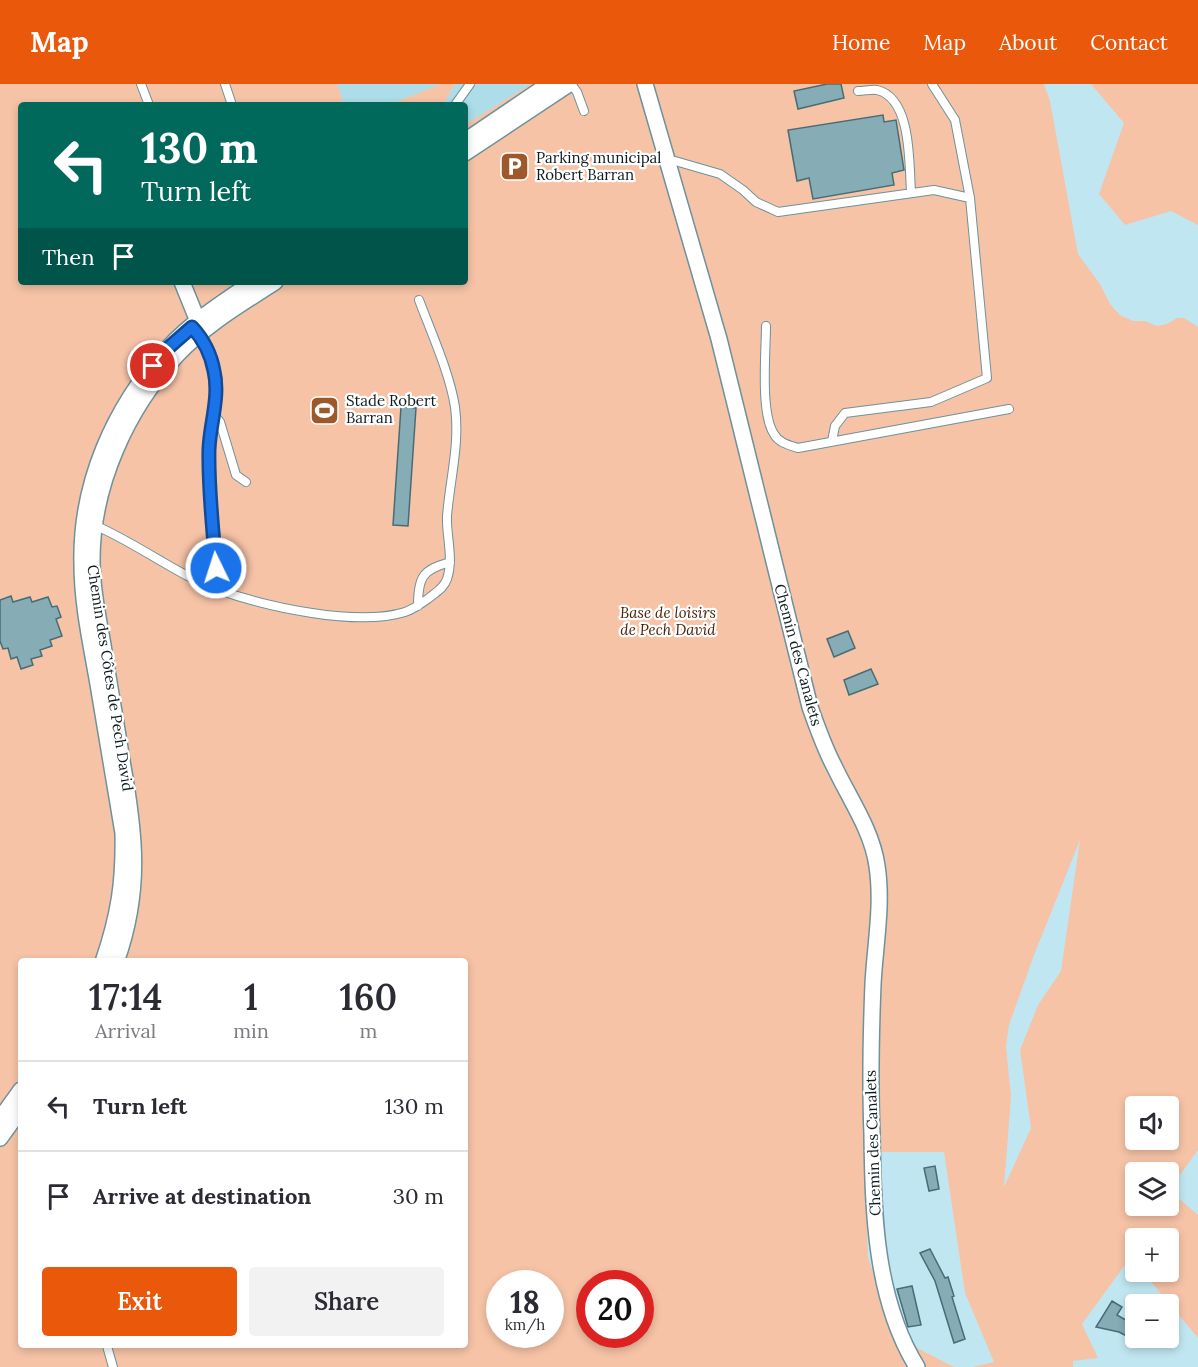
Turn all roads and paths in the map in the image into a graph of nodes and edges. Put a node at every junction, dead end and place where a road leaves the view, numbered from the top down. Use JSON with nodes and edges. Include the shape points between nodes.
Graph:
{"nodes":[{"id":1,"x":141,"y":84,"type":"edge"},
{"id":2,"x":225,"y":84,"type":"edge"},
{"id":3,"x":470,"y":84,"type":"edge"},
{"id":4,"x":549,"y":84,"type":"edge"},
{"id":5,"x":570,"y":84,"type":"edge"},
{"id":6,"x":645,"y":84,"type":"edge"},
{"id":7,"x":932,"y":84,"type":"edge"},
{"id":8,"x":858,"y":91,"type":"dead end"},
{"id":9,"x":147,"y":102,"type":"edge"},
{"id":10,"x":231,"y":102,"type":"edge"},
{"id":11,"x":457,"y":102,"type":"edge"},
{"id":12,"x":584,"y":111,"type":"dead end"},
{"id":13,"x":468,"y":139,"type":"edge"},
{"id":14,"x":468,"y":151,"type":"edge"},
{"id":15,"x":667,"y":162,"type":"junction"},
{"id":16,"x":911,"y":192,"type":"junction"},
{"id":17,"x":970,"y":198,"type":"junction"},
{"id":18,"x":183,"y":285,"type":"edge"},
{"id":19,"x":249,"y":285,"type":"edge"},
{"id":20,"x":270,"y":285,"type":"edge"},
{"id":21,"x":419,"y":300,"type":"dead end"},
{"id":22,"x":766,"y":326,"type":"dead end"},
{"id":23,"x":198,"y":329,"type":"junction"},
{"id":24,"x":1009,"y":409,"type":"dead end"},
{"id":25,"x":213,"y":413,"type":"junction"},
{"id":26,"x":832,"y":441,"type":"junction"},
{"id":27,"x":246,"y":482,"type":"dead end"},
{"id":28,"x":89,"y":525,"type":"junction"},
{"id":29,"x":450,"y":562,"type":"junction"},
{"id":30,"x":218,"y":589,"type":"junction"},
{"id":31,"x":418,"y":606,"type":"junction"},
{"id":32,"x":104,"y":958,"type":"edge"},
{"id":33,"x":117,"y":958,"type":"edge"},
{"id":34,"x":18,"y":1094,"type":"edge"},
{"id":35,"x":18,"y":1113,"type":"edge"},
{"id":36,"x":0,"y":1119,"type":"edge"},
{"id":37,"x":0,"y":1138,"type":"edge"},
{"id":38,"x":108,"y":1348,"type":"edge"},
{"id":39,"x":113,"y":1367,"type":"edge"},
{"id":40,"x":917,"y":1367,"type":"edge"}],
"edges":[{"from":1,"to":9,"type":"lane"},
{"from":2,"to":10,"type":"lane"},
{"from":3,"to":11,"type":"lane"},
{"from":4,"to":13,"type":"street"},
{"from":5,"to":12,"type":"lane"},
{"from":5,"to":14,"type":"street"},
{"from":6,"to":15,"type":"street","name":"Chemin des Canalets"},
{"from":7,"to":17,"type":"lane","via":[[955,120]]},
{"from":8,"to":16,"type":"lane","via":[[878,90],[895,101],[905,123]]},
{"from":15,"to":16,"type":"lane","via":[[720,174],[756,202],[778,212]]},
{"from":15,"to":40,"type":"street","name":"Chemin des Canalets","via":[[719,339],[807,697],[829,756],[867,830],[877,864],[879,909],[871,1086],[877,1240],[893,1316]]},
{"from":16,"to":17,"type":"lane","via":[[934,190]]},
{"from":17,"to":26,"type":"lane","via":[[987,378],[931,402],[845,413],[835,426]]},
{"from":18,"to":23,"type":"street"},
{"from":19,"to":23,"type":"street","name":"Chemin des Côtes de Pech David"},
{"from":20,"to":23,"type":"street","name":"Chemin des Côtes de Pech David"},
{"from":21,"to":29,"type":"lane","via":[[455,407],[455,463],[447,517]]},
{"from":22,"to":26,"type":"lane","via":[[766,408],[774,435],[798,448]]},
{"from":23,"to":25,"type":"lane","via":[[215,373]]},
{"from":23,"to":28,"type":"street","name":"Chemin des Côtes de Pech David","via":[[168,348],[132,394],[100,455]]},
{"from":24,"to":26,"type":"lane"},
{"from":25,"to":27,"type":"lane","via":[[220,422],[236,475]]},
{"from":25,"to":30,"type":"lane","via":[[209,449]]},
{"from":28,"to":30,"type":"lane"},
{"from":28,"to":32,"type":"street","name":"Chemin des Côtes de Pech David","via":[[83,592],[123,833],[120,903]]},
{"from":28,"to":33,"type":"street","name":"Chemin des Côtes de Pech David","via":[[94,588],[134,835],[132,897]]},
{"from":29,"to":31,"type":"lane","via":[[442,588]]},
{"from":29,"to":31,"type":"lane","via":[[430,568],[423,576]]},
{"from":30,"to":31,"type":"lane","via":[[255,601],[345,619],[405,612]]},
{"from":34,"to":36,"type":"street"},
{"from":35,"to":37,"type":"street"},
{"from":38,"to":39,"type":"lane"}]}
